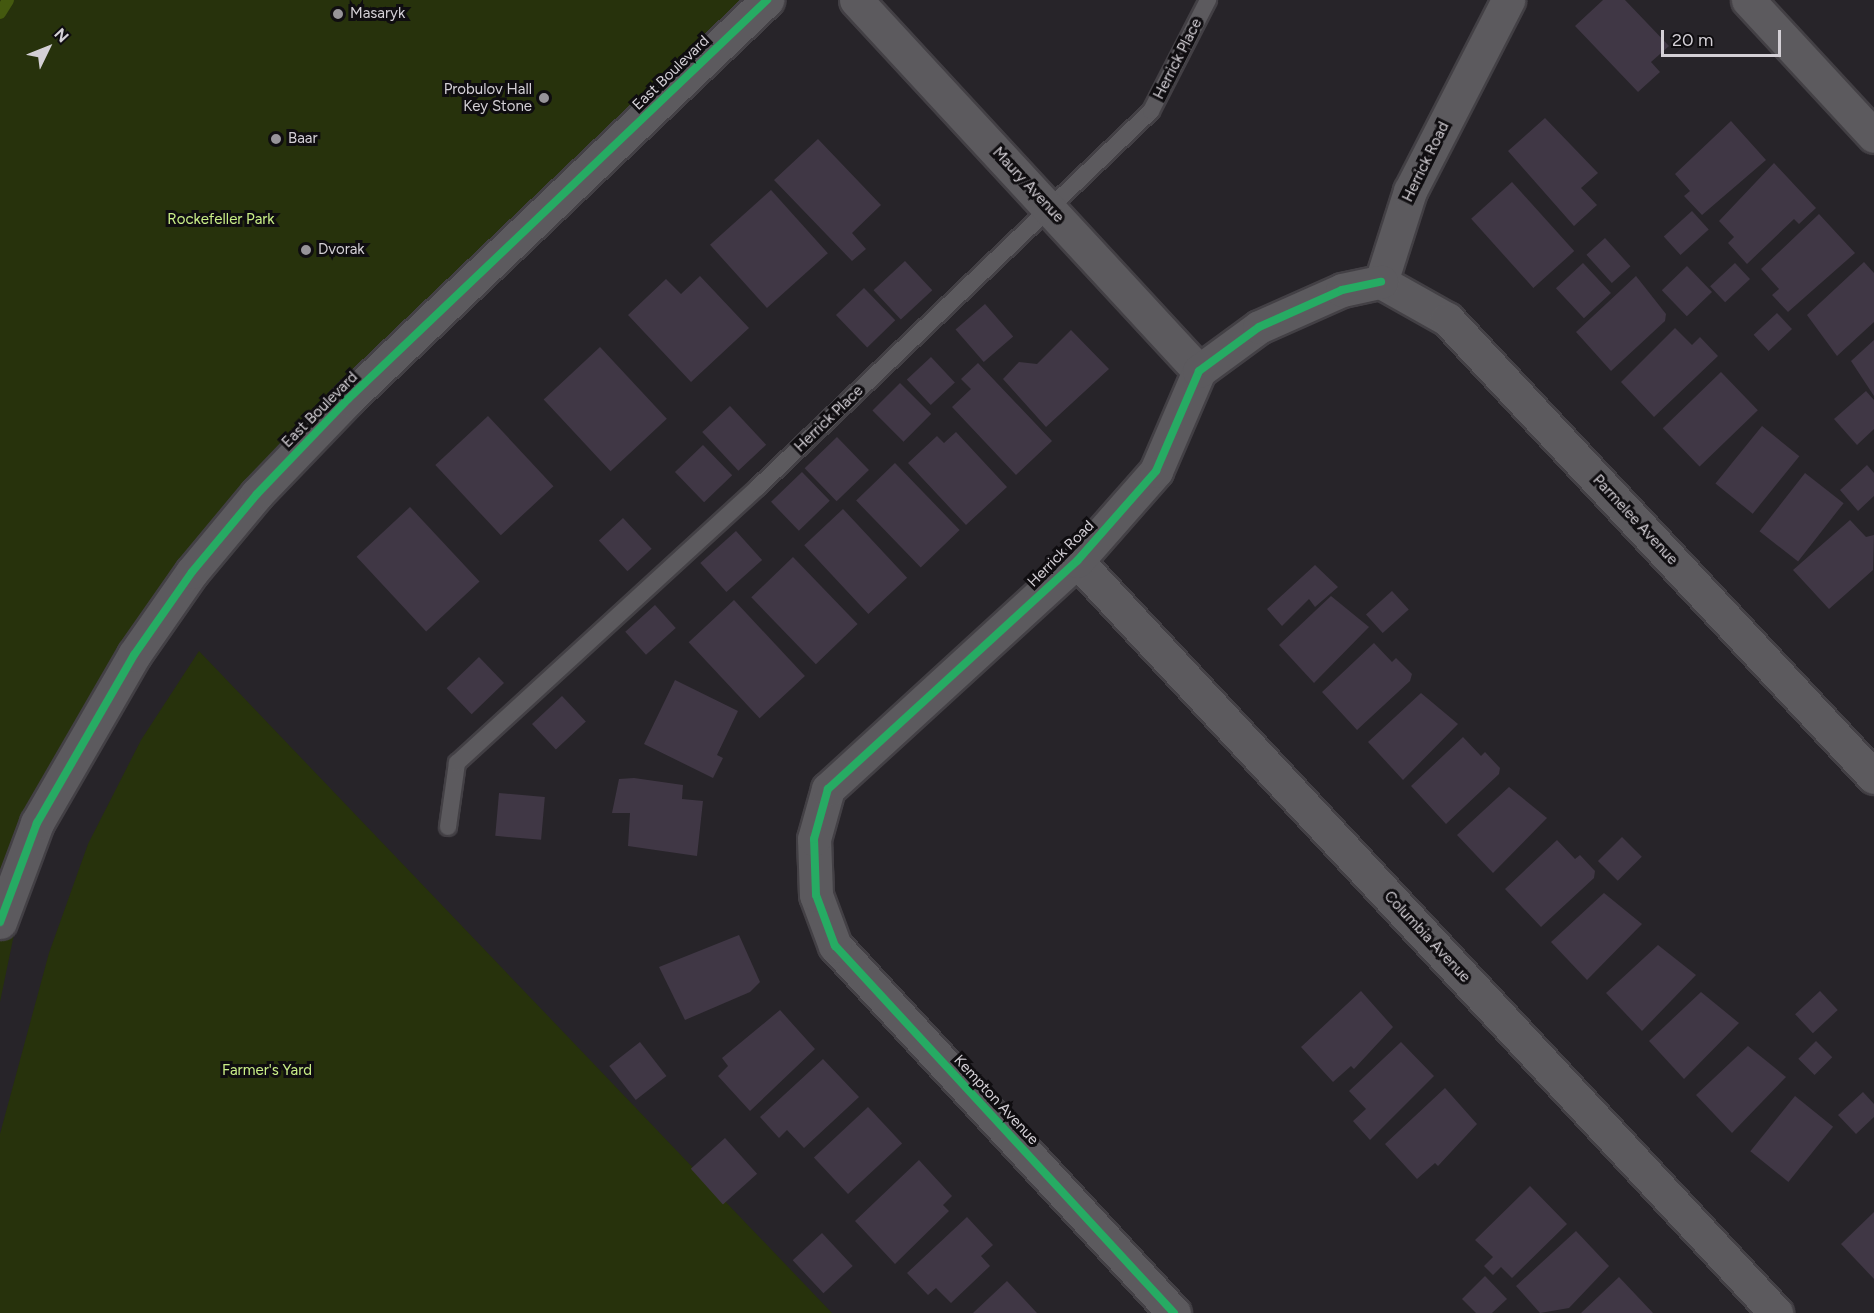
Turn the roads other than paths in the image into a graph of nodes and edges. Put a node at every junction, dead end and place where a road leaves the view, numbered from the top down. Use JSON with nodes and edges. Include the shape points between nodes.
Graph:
{"nodes":[{"id":1,"x":767,"y":0,"type":"edge"},
{"id":2,"x":856,"y":0,"type":"edge"},
{"id":3,"x":1208,"y":0,"type":"edge"},
{"id":4,"x":1508,"y":0,"type":"edge"},
{"id":5,"x":1748,"y":0,"type":"edge"},
{"id":6,"x":1874,"y":136,"type":"edge"},
{"id":7,"x":1050,"y":208,"type":"junction"},
{"id":8,"x":1381,"y":282,"type":"junction"},
{"id":9,"x":1199,"y":371,"type":"junction"},
{"id":10,"x":1077,"y":561,"type":"junction"},
{"id":11,"x":1874,"y":777,"type":"edge"},
{"id":12,"x":448,"y":827,"type":"dead end"},
{"id":13,"x":816,"y":895,"type":"joint"},
{"id":14,"x":0,"y":922,"type":"edge"},
{"id":15,"x":1174,"y":1313,"type":"edge"},
{"id":16,"x":1776,"y":1313,"type":"edge"}],
"edges":[{"from":1,"to":14,"type":"street","name":"East Boulevard","via":[[348,399],[257,494],[192,572],[134,656],[37,823]]},
{"from":2,"to":7,"type":"street","name":"Maury Avenue"},
{"from":3,"to":7,"type":"lane","name":"Herrick Place","via":[[1151,111]]},
{"from":4,"to":8,"type":"street","name":"Herrick Road","via":[[1410,191]]},
{"from":5,"to":6,"type":"street"},
{"from":7,"to":9,"type":"street","name":"Maury Avenue"},
{"from":7,"to":12,"type":"lane","name":"Herrick Place","via":[[457,763]]},
{"from":8,"to":9,"type":"street","via":[[1342,290],[1269,322]]},
{"from":8,"to":11,"type":"street","name":"Parmelee Avenue","via":[[1447,319]]},
{"from":9,"to":10,"type":"street","name":"Herrick Road","via":[[1156,471]]},
{"from":10,"to":13,"type":"street","name":"Herrick Road","via":[[828,789],[814,839]]},
{"from":10,"to":16,"type":"street","name":"Columbia Avenue"},
{"from":13,"to":15,"type":"street","name":"Kempton Avenue","via":[[835,946]]}]}
